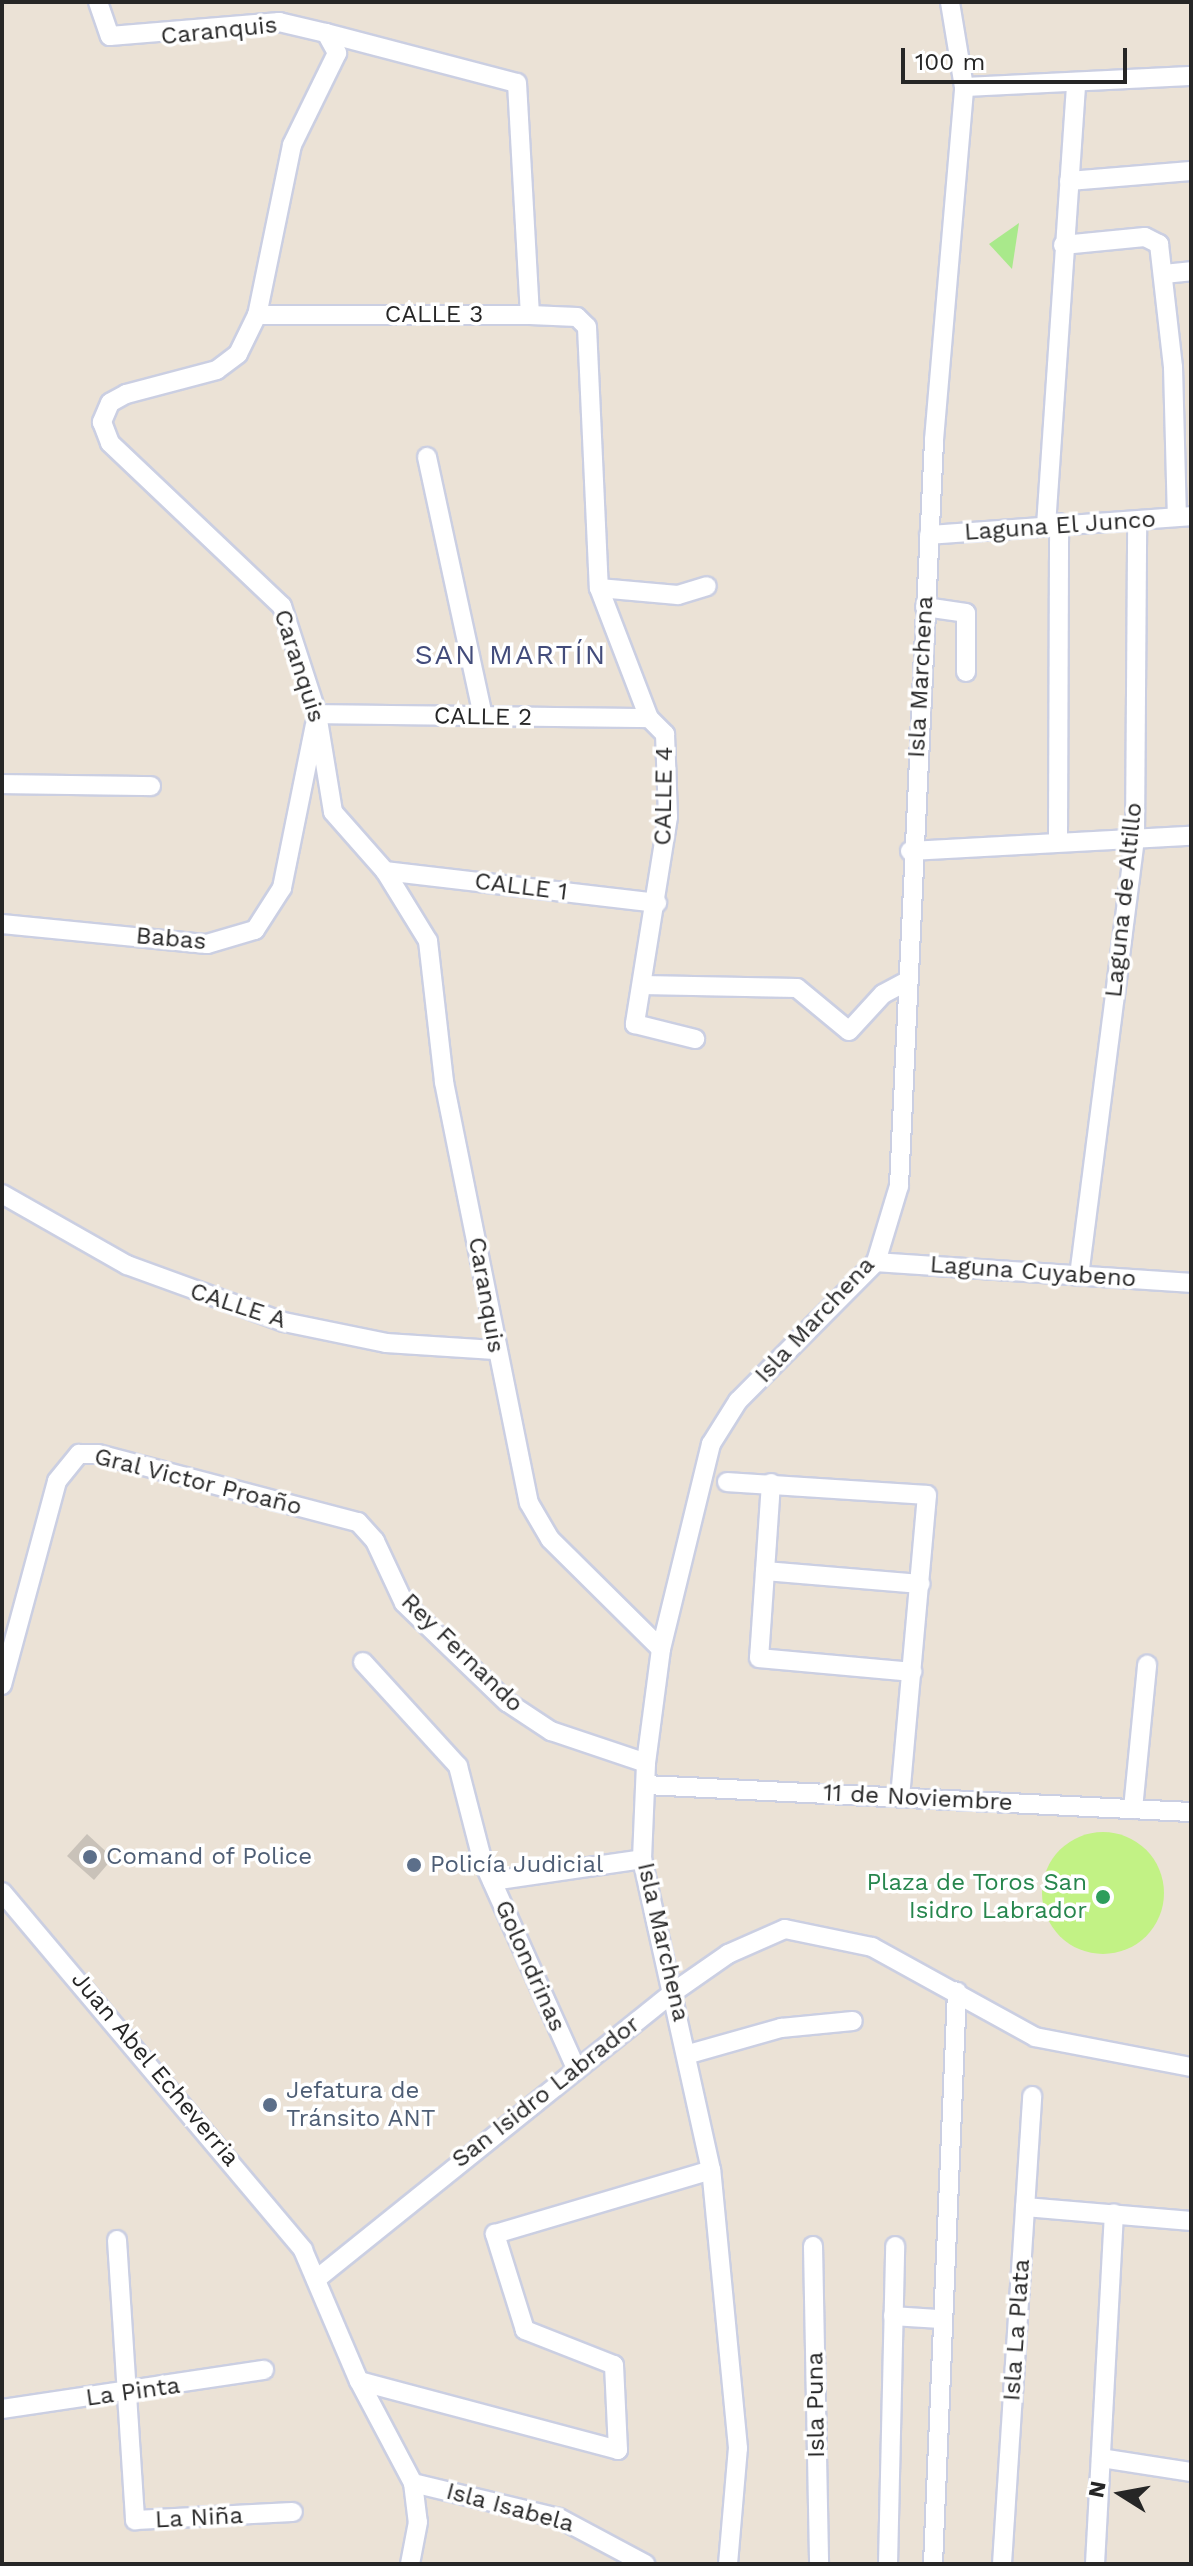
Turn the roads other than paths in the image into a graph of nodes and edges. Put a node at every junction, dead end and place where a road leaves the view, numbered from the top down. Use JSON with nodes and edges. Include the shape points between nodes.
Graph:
{"nodes":[{"id":1,"x":950,"y":2,"type":"edge"},
{"id":2,"x":95,"y":4,"type":"edge"},
{"id":3,"x":326,"y":33,"type":"junction"},
{"id":4,"x":1191,"y":76,"type":"edge"},
{"id":5,"x":1076,"y":83,"type":"junction"},
{"id":6,"x":964,"y":87,"type":"junction"},
{"id":7,"x":1191,"y":171,"type":"edge"},
{"id":8,"x":1069,"y":181,"type":"junction"},
{"id":9,"x":1063,"y":245,"type":"junction"},
{"id":10,"x":1191,"y":271,"type":"edge"},
{"id":11,"x":1164,"y":274,"type":"junction"},
{"id":12,"x":257,"y":315,"type":"junction"},
{"id":13,"x":530,"y":315,"type":"junction"},
{"id":14,"x":589,"y":346,"type":"joint"},
{"id":15,"x":1182,"y":366,"type":"edge"},
{"id":16,"x":427,"y":457,"type":"dead end"},
{"id":17,"x":1184,"y":462,"type":"edge"},
{"id":18,"x":1184,"y":516,"type":"edge"},
{"id":19,"x":1137,"y":522,"type":"junction"},
{"id":20,"x":1053,"y":525,"type":"junction"},
{"id":21,"x":929,"y":535,"type":"junction"},
{"id":22,"x":707,"y":586,"type":"dead end"},
{"id":23,"x":599,"y":588,"type":"junction"},
{"id":24,"x":925,"y":607,"type":"junction"},
{"id":25,"x":966,"y":672,"type":"dead end"},
{"id":26,"x":317,"y":714,"type":"junction"},
{"id":27,"x":483,"y":717,"type":"junction"},
{"id":28,"x":649,"y":718,"type":"junction"},
{"id":29,"x":2,"y":784,"type":"edge"},
{"id":30,"x":151,"y":786,"type":"dead end"},
{"id":31,"x":1135,"y":836,"type":"junction"},
{"id":32,"x":1191,"y":836,"type":"edge"},
{"id":33,"x":1058,"y":838,"type":"junction"},
{"id":34,"x":910,"y":851,"type":"junction"},
{"id":35,"x":385,"y":871,"type":"junction"},
{"id":36,"x":657,"y":903,"type":"junction"},
{"id":37,"x":2,"y":924,"type":"edge"},
{"id":38,"x":906,"y":982,"type":"junction"},
{"id":39,"x":642,"y":985,"type":"junction"},
{"id":40,"x":695,"y":1039,"type":"dead end"},
{"id":41,"x":2,"y":1194,"type":"edge"},
{"id":42,"x":876,"y":1262,"type":"junction"},
{"id":43,"x":1079,"y":1276,"type":"junction"},
{"id":44,"x":1191,"y":1283,"type":"edge"},
{"id":45,"x":495,"y":1350,"type":"junction"},
{"id":46,"x":727,"y":1482,"type":"dead end"},
{"id":47,"x":771,"y":1483,"type":"junction"},
{"id":48,"x":358,"y":1522,"type":"joint"},
{"id":49,"x":765,"y":1571,"type":"junction"},
{"id":50,"x":920,"y":1584,"type":"junction"},
{"id":51,"x":8,"y":1622,"type":"edge"},
{"id":52,"x":661,"y":1649,"type":"junction"},
{"id":53,"x":363,"y":1662,"type":"dead end"},
{"id":54,"x":1147,"y":1665,"type":"dead end"},
{"id":55,"x":912,"y":1672,"type":"junction"},
{"id":56,"x":2,"y":1685,"type":"edge"},
{"id":57,"x":646,"y":1763,"type":"junction"},
{"id":58,"x":646,"y":1785,"type":"junction"},
{"id":59,"x":900,"y":1796,"type":"junction"},
{"id":60,"x":1133,"y":1809,"type":"junction"},
{"id":61,"x":1191,"y":1812,"type":"edge"},
{"id":62,"x":642,"y":1859,"type":"junction"},
{"id":63,"x":492,"y":1881,"type":"junction"},
{"id":64,"x":2,"y":1892,"type":"edge"},
{"id":65,"x":675,"y":1991,"type":"junction"},
{"id":66,"x":957,"y":1992,"type":"junction"},
{"id":67,"x":853,"y":2021,"type":"dead end"},
{"id":68,"x":689,"y":2054,"type":"junction"},
{"id":69,"x":1191,"y":2067,"type":"edge"},
{"id":70,"x":577,"y":2070,"type":"junction"},
{"id":71,"x":1032,"y":2096,"type":"dead end"},
{"id":72,"x":711,"y":2170,"type":"junction"},
{"id":73,"x":1025,"y":2207,"type":"junction"},
{"id":74,"x":1114,"y":2214,"type":"junction"},
{"id":75,"x":1191,"y":2221,"type":"edge"},
{"id":76,"x":117,"y":2240,"type":"dead end"},
{"id":77,"x":813,"y":2246,"type":"dead end"},
{"id":78,"x":895,"y":2246,"type":"dead end"},
{"id":79,"x":319,"y":2277,"type":"junction"},
{"id":80,"x":893,"y":2316,"type":"junction"},
{"id":81,"x":940,"y":2319,"type":"junction"},
{"id":82,"x":264,"y":2370,"type":"dead end"},
{"id":83,"x":359,"y":2381,"type":"junction"},
{"id":84,"x":128,"y":2394,"type":"junction"},
{"id":85,"x":2,"y":2409,"type":"edge"},
{"id":86,"x":1101,"y":2458,"type":"junction"},
{"id":87,"x":1191,"y":2472,"type":"edge"},
{"id":88,"x":413,"y":2483,"type":"junction"},
{"id":89,"x":293,"y":2512,"type":"dead end"},
{"id":90,"x":410,"y":2564,"type":"edge"},
{"id":91,"x":645,"y":2564,"type":"edge"},
{"id":92,"x":728,"y":2564,"type":"edge"},
{"id":93,"x":819,"y":2564,"type":"edge"},
{"id":94,"x":888,"y":2564,"type":"edge"},
{"id":95,"x":933,"y":2564,"type":"edge"},
{"id":96,"x":1002,"y":2564,"type":"edge"},
{"id":97,"x":1095,"y":2564,"type":"edge"}],
"edges":[{"from":1,"to":6,"type":"street","name":"Isla Marchena"},
{"from":2,"to":3,"type":"street","name":"Caranquis","via":[[110,36],[279,22]]},
{"from":3,"to":12,"type":"street","name":"Caranquis","via":[[337,53],[334,70],[288,161]]},
{"from":3,"to":13,"type":"street","via":[[517,83]]},
{"from":4,"to":5,"type":"street"},
{"from":5,"to":6,"type":"street"},
{"from":5,"to":8,"type":"street"},
{"from":6,"to":21,"type":"street","name":"Isla Marchena"},
{"from":7,"to":8,"type":"street"},
{"from":8,"to":9,"type":"street"},
{"from":9,"to":11,"type":"street","via":[[1145,237],[1159,244]]},
{"from":9,"to":20,"type":"street"},
{"from":10,"to":11,"type":"street"},
{"from":11,"to":15,"type":"street"},
{"from":12,"to":13,"type":"street","name":"CALLE 3"},
{"from":12,"to":26,"type":"street","name":"Caranquis","via":[[228,364],[126,394],[110,403],[102,422],[110,443],[169,503],[273,593]]},
{"from":13,"to":14,"type":"street","name":"CALLE 3","via":[[580,318]]},
{"from":14,"to":23,"type":"street","name":"CALLE 4"},
{"from":15,"to":17,"type":"street"},
{"from":16,"to":27,"type":"street"},
{"from":17,"to":18,"type":"street"},
{"from":18,"to":19,"type":"street","name":"Laguna El Junco"},
{"from":19,"to":20,"type":"street","name":"Laguna El Junco"},
{"from":19,"to":31,"type":"street","name":"Laguna de Altillo"},
{"from":20,"to":21,"type":"street","name":"Laguna El Junco"},
{"from":20,"to":33,"type":"street"},
{"from":21,"to":24,"type":"street","name":"Isla Marchena"},
{"from":22,"to":23,"type":"street","via":[[678,595]]},
{"from":23,"to":28,"type":"street","name":"CALLE 4"},
{"from":24,"to":25,"type":"street","via":[[966,613]]},
{"from":24,"to":34,"type":"street","name":"Isla Marchena"},
{"from":26,"to":27,"type":"street","name":"CALLE 2"},
{"from":26,"to":35,"type":"street","name":"Caranquis","via":[[333,812]]},
{"from":26,"to":37,"type":"street","name":"Babas","via":[[282,888],[255,930],[207,944]]},
{"from":27,"to":28,"type":"street","name":"CALLE 2"},
{"from":28,"to":36,"type":"street","name":"CALLE 4","via":[[665,734],[666,748],[668,817]]},
{"from":29,"to":30,"type":"street"},
{"from":31,"to":32,"type":"street"},
{"from":31,"to":33,"type":"street"},
{"from":31,"to":43,"type":"street","name":"Laguna de Altillo"},
{"from":33,"to":34,"type":"street"},
{"from":34,"to":38,"type":"street","name":"Isla Marchena"},
{"from":35,"to":36,"type":"street","name":"CALLE 1"},
{"from":35,"to":45,"type":"street","name":"Caranquis","via":[[428,941],[435,967],[444,1082]]},
{"from":36,"to":39,"type":"street","name":"CALLE 4"},
{"from":38,"to":39,"type":"street","via":[[886,991],[849,1031],[801,989]]},
{"from":38,"to":42,"type":"street","name":"Isla Marchena","via":[[901,1172]]},
{"from":39,"to":40,"type":"street","name":"CALLE 4","via":[[635,1020],[639,1029]]},
{"from":41,"to":45,"type":"street","name":"CALLE A","via":[[127,1265],[284,1322],[386,1343]]},
{"from":42,"to":43,"type":"street","name":"Laguna Cuyabeno"},
{"from":42,"to":52,"type":"street","name":"Isla Marchena","via":[[738,1401],[711,1444]]},
{"from":43,"to":44,"type":"street","name":"Laguna Cuyabeno"},
{"from":45,"to":52,"type":"street","name":"Caranquis","via":[[529,1503],[550,1539]]},
{"from":46,"to":47,"type":"street"},
{"from":47,"to":49,"type":"street"},
{"from":47,"to":50,"type":"street","via":[[924,1490],[930,1500]]},
{"from":48,"to":51,"type":"street","name":"Gral Victor Proaño","via":[[79,1454],[57,1481]]},
{"from":48,"to":57,"type":"street","name":"Rey Fernando","via":[[375,1541],[404,1603],[507,1702],[551,1731]]},
{"from":49,"to":50,"type":"street"},
{"from":49,"to":55,"type":"street","via":[[759,1658]]},
{"from":50,"to":55,"type":"street"},
{"from":51,"to":56,"type":"street"},
{"from":52,"to":57,"type":"street","name":"Isla Marchena"},
{"from":53,"to":63,"type":"street","name":"Golondrinas","via":[[458,1766]]},
{"from":54,"to":60,"type":"street"},
{"from":55,"to":59,"type":"street"},
{"from":57,"to":58,"type":"street","name":"Isla Marchena"},
{"from":58,"to":59,"type":"street","name":"11 de Noviembre"},
{"from":58,"to":62,"type":"street","name":"Isla Marchena"},
{"from":59,"to":60,"type":"street","name":"11 de Noviembre"},
{"from":60,"to":61,"type":"street","name":"11 de Noviembre"},
{"from":62,"to":63,"type":"street"},
{"from":62,"to":65,"type":"street","name":"Isla Marchena"},
{"from":63,"to":70,"type":"street","name":"Golondrinas"},
{"from":64,"to":79,"type":"street","name":"Juan Abel Echeverria","via":[[303,2250]]},
{"from":65,"to":66,"type":"street","name":"San Isidro Labrador","via":[[728,1954],[785,1929],[872,1947]]},
{"from":65,"to":68,"type":"street","name":"Isla Marchena"},
{"from":65,"to":70,"type":"street","name":"San Isidro Labrador"},
{"from":66,"to":69,"type":"street","name":"San Isidro Labrador","via":[[1035,2037]]},
{"from":66,"to":81,"type":"street"},
{"from":67,"to":68,"type":"street","via":[[781,2028]]},
{"from":68,"to":72,"type":"street","name":"Isla Marchena"},
{"from":70,"to":79,"type":"street","name":"San Isidro Labrador"},
{"from":71,"to":73,"type":"street","name":"Isla La Plata"},
{"from":72,"to":83,"type":"street","via":[[495,2234],[525,2330],[612,2361],[618,2450]]},
{"from":72,"to":92,"type":"street","name":"Isla Marchena","via":[[738,2448]]},
{"from":73,"to":74,"type":"street"},
{"from":73,"to":96,"type":"street","name":"Isla La Plata"},
{"from":74,"to":75,"type":"street"},
{"from":74,"to":86,"type":"street"},
{"from":76,"to":84,"type":"street"},
{"from":77,"to":93,"type":"street","name":"Isla Puna"},
{"from":78,"to":80,"type":"street"},
{"from":79,"to":83,"type":"street","name":"Juan Abel Echeverria"},
{"from":80,"to":81,"type":"street"},
{"from":80,"to":94,"type":"street"},
{"from":81,"to":95,"type":"street"},
{"from":82,"to":84,"type":"street","name":"La Pinta"},
{"from":83,"to":88,"type":"street","name":"Juan Abel Echeverria"},
{"from":84,"to":85,"type":"street","name":"La Pinta"},
{"from":84,"to":89,"type":"street","name":"La Niña","via":[[135,2520]]},
{"from":86,"to":87,"type":"street"},
{"from":86,"to":97,"type":"street"},
{"from":88,"to":90,"type":"street","via":[[418,2522]]},
{"from":88,"to":91,"type":"street","name":"Isla Isabela","via":[[559,2518]]}]}
